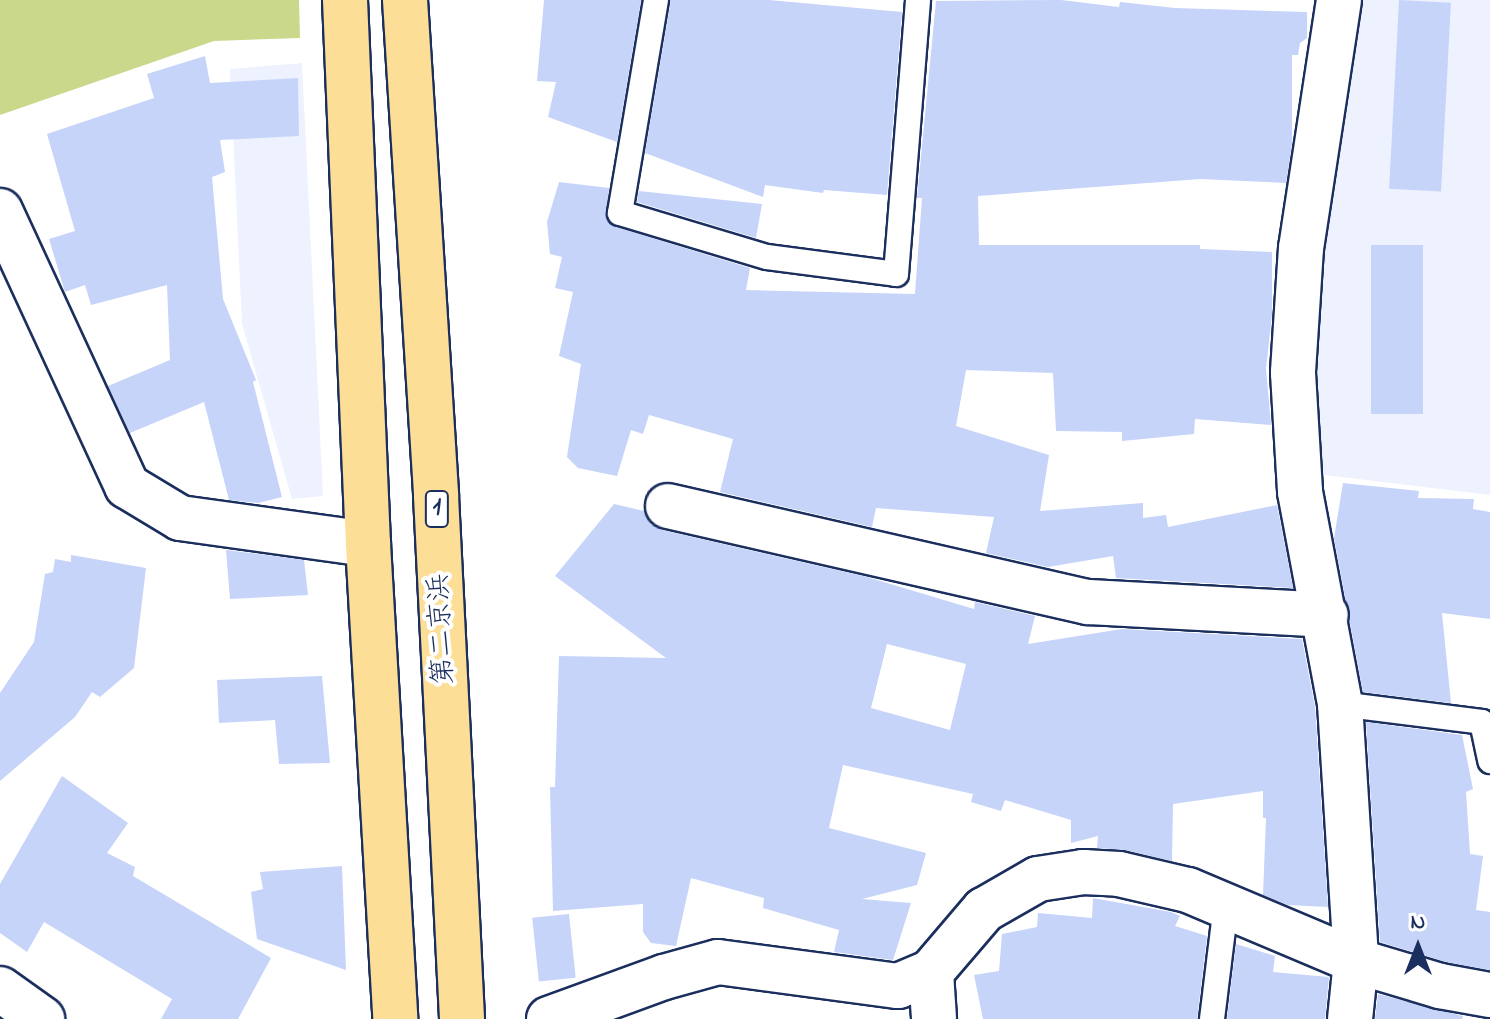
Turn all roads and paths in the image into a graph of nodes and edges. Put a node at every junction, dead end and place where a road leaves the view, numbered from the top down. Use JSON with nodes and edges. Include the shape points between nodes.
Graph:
{"nodes":[{"id":1,"x":345,"y":0,"type":"edge"},
{"id":2,"x":405,"y":0,"type":"edge"},
{"id":3,"x":656,"y":0,"type":"edge"},
{"id":4,"x":918,"y":0,"type":"edge"},
{"id":5,"x":1339,"y":0,"type":"edge"},
{"id":6,"x":0,"y":211,"type":"edge"},
{"id":7,"x":668,"y":506,"type":"dead end"},
{"id":8,"x":368,"y":544,"type":"junction"},
{"id":9,"x":1326,"y":615,"type":"junction"},
{"id":10,"x":1340,"y":704,"type":"junction"},
{"id":11,"x":1490,"y":761,"type":"edge"},
{"id":12,"x":1226,"y":905,"type":"junction"},
{"id":13,"x":1356,"y":961,"type":"junction"},
{"id":14,"x":931,"y":972,"type":"junction"},
{"id":15,"x":0,"y":989,"type":"edge"},
{"id":16,"x":1490,"y":995,"type":"edge"},
{"id":17,"x":42,"y":1019,"type":"edge"},
{"id":18,"x":395,"y":1019,"type":"edge"},
{"id":19,"x":462,"y":1019,"type":"edge"},
{"id":20,"x":549,"y":1019,"type":"edge"},
{"id":21,"x":934,"y":1019,"type":"edge"},
{"id":22,"x":1212,"y":1019,"type":"edge"},
{"id":23,"x":1350,"y":1019,"type":"edge"}],
"edges":[{"from":1,"to":8,"type":"highway"},
{"from":2,"to":19,"type":"highway","name":"第二京浜","number":"1"},
{"from":3,"to":4,"type":"lane","via":[[620,213],[767,257],[896,274]]},
{"from":5,"to":9,"type":"street","via":[[1301,248],[1293,373],[1300,492]]},
{"from":6,"to":8,"type":"street","via":[[127,486],[180,518]]},
{"from":7,"to":9,"type":"street","via":[[1088,602]]},
{"from":8,"to":18,"type":"highway"},
{"from":9,"to":10,"type":"street"},
{"from":10,"to":11,"type":"lane","via":[[1482,722]]},
{"from":10,"to":13,"type":"street"},
{"from":12,"to":13,"type":"street"},
{"from":12,"to":14,"type":"street","via":[[1119,874],[1083,872],[1038,879],[984,910]]},
{"from":12,"to":22,"type":"lane"},
{"from":13,"to":16,"type":"street"},
{"from":13,"to":23,"type":"street"},
{"from":14,"to":20,"type":"street","via":[[898,986],[718,962]]},
{"from":14,"to":21,"type":"street"},
{"from":15,"to":17,"type":"street"}]}
